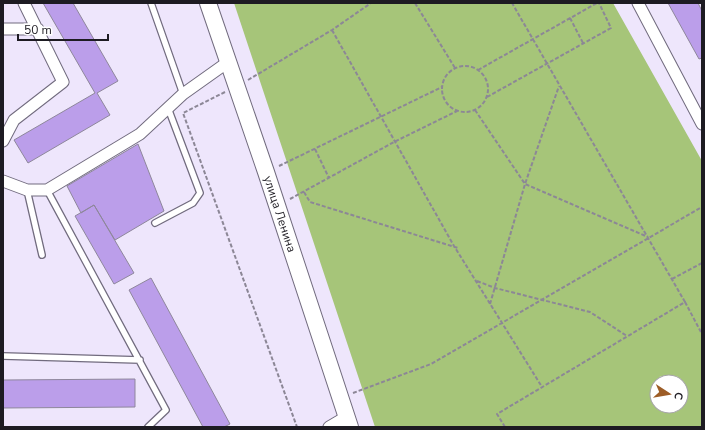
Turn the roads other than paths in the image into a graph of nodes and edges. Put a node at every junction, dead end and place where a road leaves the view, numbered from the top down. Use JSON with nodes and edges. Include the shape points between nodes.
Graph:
{"nodes":[{"id":1,"x":24,"y":3,"type":"edge"},
{"id":2,"x":151,"y":3,"type":"edge"},
{"id":3,"x":208,"y":3,"type":"edge"},
{"id":4,"x":638,"y":3,"type":"edge"},
{"id":5,"x":3,"y":29,"type":"edge"},
{"id":6,"x":38,"y":29,"type":"junction"},
{"id":7,"x":228,"y":62,"type":"junction"},
{"id":8,"x":183,"y":94,"type":"junction"},
{"id":9,"x":168,"y":108,"type":"junction"},
{"id":10,"x":702,"y":124,"type":"edge"},
{"id":11,"x":3,"y":141,"type":"edge"},
{"id":12,"x":3,"y":181,"type":"edge"},
{"id":13,"x":27,"y":190,"type":"junction"},
{"id":14,"x":47,"y":190,"type":"junction"},
{"id":15,"x":155,"y":223,"type":"dead end"},
{"id":16,"x":42,"y":255,"type":"dead end"},
{"id":17,"x":3,"y":356,"type":"edge"},
{"id":18,"x":140,"y":360,"type":"junction"},
{"id":19,"x":348,"y":422,"type":"edge"},
{"id":20,"x":148,"y":427,"type":"edge"},
{"id":21,"x":329,"y":427,"type":"edge"}],
"edges":[{"from":1,"to":6,"type":"street"},
{"from":2,"to":8,"type":"lane"},
{"from":3,"to":7,"type":"street","name":"улица Ленина"},
{"from":4,"to":10,"type":"street"},
{"from":5,"to":6,"type":"street"},
{"from":6,"to":11,"type":"street","via":[[63,82],[14,120]]},
{"from":7,"to":8,"type":"street"},
{"from":7,"to":19,"type":"street","name":"улица Ленина"},
{"from":8,"to":9,"type":"street"},
{"from":9,"to":14,"type":"street","via":[[140,134]]},
{"from":9,"to":15,"type":"lane","via":[[200,192],[193,202]]},
{"from":12,"to":13,"type":"street"},
{"from":13,"to":14,"type":"street"},
{"from":13,"to":16,"type":"lane"},
{"from":14,"to":18,"type":"lane"},
{"from":17,"to":18,"type":"lane"},
{"from":18,"to":20,"type":"lane","via":[[166,410]]},
{"from":19,"to":21,"type":"street"}]}
